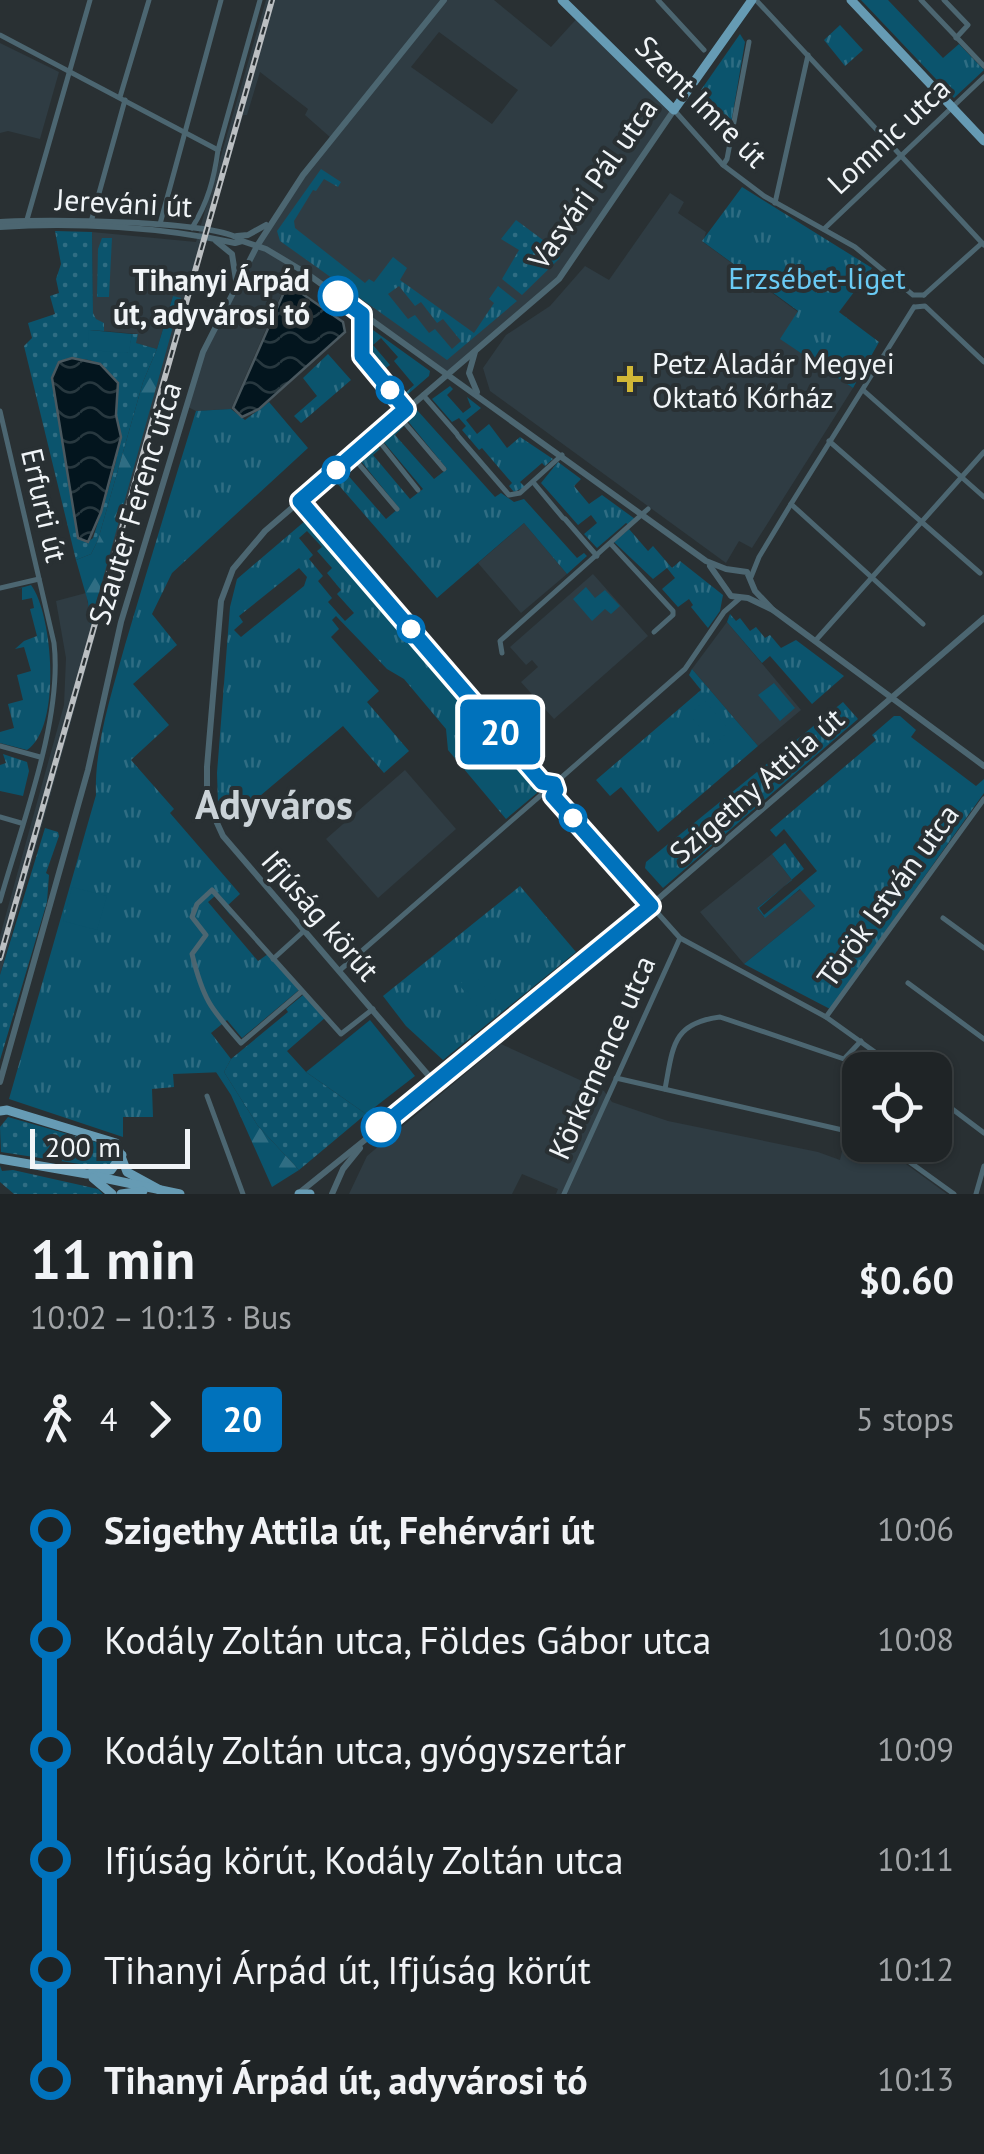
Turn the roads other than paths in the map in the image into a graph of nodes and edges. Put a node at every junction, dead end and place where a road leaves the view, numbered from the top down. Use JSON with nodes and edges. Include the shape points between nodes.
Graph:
{"nodes":[{"id":1,"x":90,"y":0,"type":"edge"},
{"id":2,"x":149,"y":0,"type":"edge"},
{"id":3,"x":221,"y":0,"type":"edge"},
{"id":4,"x":260,"y":0,"type":"edge"},
{"id":5,"x":444,"y":0,"type":"edge"},
{"id":6,"x":562,"y":0,"type":"edge"},
{"id":7,"x":658,"y":0,"type":"edge"},
{"id":8,"x":754,"y":0,"type":"edge"},
{"id":9,"x":851,"y":0,"type":"edge"},
{"id":10,"x":921,"y":0,"type":"edge"},
{"id":11,"x":944,"y":0,"type":"edge"},
{"id":12,"x":0,"y":35,"type":"edge"},
{"id":13,"x":956,"y":38,"type":"junction"},
{"id":14,"x":750,"y":42,"type":"dead end"},
{"id":15,"x":704,"y":50,"type":"dead end"},
{"id":16,"x":808,"y":55,"type":"junction"},
{"id":17,"x":984,"y":66,"type":"edge"},
{"id":18,"x":70,"y":71,"type":"junction"},
{"id":19,"x":984,"y":77,"type":"edge"},
{"id":20,"x":123,"y":99,"type":"junction"},
{"id":21,"x":952,"y":107,"type":"junction"},
{"id":22,"x":674,"y":110,"type":"junction"},
{"id":23,"x":183,"y":132,"type":"junction"},
{"id":24,"x":984,"y":142,"type":"edge"},
{"id":25,"x":218,"y":150,"type":"junction"},
{"id":26,"x":901,"y":154,"type":"junction"},
{"id":27,"x":723,"y":165,"type":"junction"},
{"id":28,"x":775,"y":203,"type":"junction"},
{"id":29,"x":272,"y":222,"type":"junction"},
{"id":30,"x":27,"y":223,"type":"junction"},
{"id":31,"x":91,"y":224,"type":"junction"},
{"id":32,"x":0,"y":225,"type":"edge"},
{"id":33,"x":192,"y":228,"type":"junction"},
{"id":34,"x":824,"y":228,"type":"junction"},
{"id":35,"x":159,"y":229,"type":"junction"},
{"id":36,"x":208,"y":237,"type":"junction"},
{"id":37,"x":239,"y":238,"type":"junction"},
{"id":38,"x":983,"y":243,"type":"edge"},
{"id":39,"x":257,"y":246,"type":"junction"},
{"id":40,"x":234,"y":288,"type":"junction"},
{"id":41,"x":914,"y":295,"type":"junction"},
{"id":42,"x":924,"y":295,"type":"junction"},
{"id":43,"x":914,"y":306,"type":"junction"},
{"id":44,"x":925,"y":306,"type":"junction"},
{"id":45,"x":362,"y":314,"type":"junction"},
{"id":46,"x":479,"y":348,"type":"junction"},
{"id":47,"x":984,"y":362,"type":"edge"},
{"id":48,"x":448,"y":374,"type":"junction"},
{"id":49,"x":862,"y":389,"type":"junction"},
{"id":50,"x":423,"y":394,"type":"junction"},
{"id":51,"x":484,"y":400,"type":"junction"},
{"id":52,"x":406,"y":409,"type":"junction"},
{"id":53,"x":0,"y":411,"type":"edge"},
{"id":54,"x":398,"y":416,"type":"junction"},
{"id":55,"x":375,"y":436,"type":"junction"},
{"id":56,"x":832,"y":444,"type":"junction"},
{"id":57,"x":984,"y":452,"type":"edge"},
{"id":58,"x":352,"y":456,"type":"junction"},
{"id":59,"x":562,"y":456,"type":"junction"},
{"id":60,"x":444,"y":470,"type":"dead end"},
{"id":61,"x":962,"y":477,"type":"junction"},
{"id":62,"x":533,"y":482,"type":"junction"},
{"id":63,"x":418,"y":490,"type":"dead end"},
{"id":64,"x":984,"y":497,"type":"edge"},
{"id":65,"x":300,"y":501,"type":"junction"},
{"id":66,"x":791,"y":504,"type":"junction"},
{"id":67,"x":397,"y":509,"type":"dead end"},
{"id":68,"x":645,"y":512,"type":"junction"},
{"id":69,"x":921,"y":522,"type":"junction"},
{"id":70,"x":611,"y":544,"type":"junction"},
{"id":71,"x":761,"y":554,"type":"junction"},
{"id":72,"x":597,"y":556,"type":"junction"},
{"id":73,"x":706,"y":562,"type":"junction"},
{"id":74,"x":740,"y":570,"type":"junction"},
{"id":75,"x":980,"y":573,"type":"dead end"},
{"id":76,"x":872,"y":577,"type":"junction"},
{"id":77,"x":752,"y":578,"type":"junction"},
{"id":78,"x":39,"y":579,"type":"junction"},
{"id":79,"x":0,"y":588,"type":"edge"},
{"id":80,"x":727,"y":590,"type":"junction"},
{"id":81,"x":740,"y":598,"type":"junction"},
{"id":82,"x":772,"y":610,"type":"junction"},
{"id":83,"x":724,"y":612,"type":"junction"},
{"id":84,"x":984,"y":618,"type":"edge"},
{"id":85,"x":924,"y":624,"type":"dead end"},
{"id":86,"x":654,"y":632,"type":"dead end"},
{"id":87,"x":816,"y":640,"type":"junction"},
{"id":88,"x":502,"y":653,"type":"dead end"},
{"id":89,"x":892,"y":697,"type":"junction"},
{"id":90,"x":0,"y":746,"type":"edge"},
{"id":91,"x":40,"y":757,"type":"junction"},
{"id":92,"x":984,"y":766,"type":"edge"},
{"id":93,"x":542,"y":782,"type":"junction"},
{"id":94,"x":554,"y":784,"type":"junction"},
{"id":95,"x":541,"y":796,"type":"junction"},
{"id":96,"x":553,"y":796,"type":"junction"},
{"id":97,"x":984,"y":798,"type":"edge"},
{"id":98,"x":0,"y":817,"type":"edge"},
{"id":99,"x":22,"y":823,"type":"junction"},
{"id":100,"x":0,"y":901,"type":"edge"},
{"id":101,"x":651,"y":906,"type":"junction"},
{"id":102,"x":943,"y":918,"type":"dead end"},
{"id":103,"x":305,"y":930,"type":"junction"},
{"id":104,"x":680,"y":938,"type":"junction"},
{"id":105,"x":984,"y":948,"type":"edge"},
{"id":106,"x":273,"y":959,"type":"junction"},
{"id":107,"x":340,"y":970,"type":"junction"},
{"id":108,"x":908,"y":983,"type":"dead end"},
{"id":109,"x":301,"y":992,"type":"junction"},
{"id":110,"x":373,"y":1009,"type":"junction"},
{"id":111,"x":826,"y":1017,"type":"junction"},
{"id":112,"x":984,"y":1039,"type":"edge"},
{"id":113,"x":860,"y":1041,"type":"junction"},
{"id":114,"x":875,"y":1052,"type":"edge"},
{"id":115,"x":616,"y":1078,"type":"junction"},
{"id":116,"x":0,"y":1082,"type":"edge"},
{"id":117,"x":435,"y":1083,"type":"junction"},
{"id":118,"x":665,"y":1089,"type":"junction"},
{"id":119,"x":207,"y":1096,"type":"dead end"},
{"id":120,"x":952,"y":1109,"type":"edge"},
{"id":121,"x":0,"y":1112,"type":"edge"},
{"id":122,"x":842,"y":1130,"type":"edge"},
{"id":123,"x":984,"y":1133,"type":"edge"},
{"id":124,"x":371,"y":1136,"type":"junction"},
{"id":125,"x":122,"y":1155,"type":"junction"},
{"id":126,"x":0,"y":1158,"type":"edge"},
{"id":127,"x":910,"y":1162,"type":"edge"},
{"id":128,"x":984,"y":1166,"type":"edge"},
{"id":129,"x":87,"y":1174,"type":"junction"},
{"id":130,"x":160,"y":1190,"type":"junction"},
{"id":131,"x":112,"y":1194,"type":"edge"},
{"id":132,"x":121,"y":1194,"type":"edge"},
{"id":133,"x":180,"y":1194,"type":"edge"},
{"id":134,"x":242,"y":1194,"type":"edge"},
{"id":135,"x":298,"y":1194,"type":"edge"},
{"id":136,"x":310,"y":1194,"type":"edge"},
{"id":137,"x":332,"y":1194,"type":"edge"},
{"id":138,"x":564,"y":1194,"type":"edge"},
{"id":139,"x":954,"y":1194,"type":"edge"},
{"id":140,"x":976,"y":1194,"type":"edge"}],
"edges":[{"from":1,"to":18,"type":"street"},
{"from":2,"to":20,"type":"street"},
{"from":3,"to":23,"type":"street"},
{"from":4,"to":25,"type":"street"},
{"from":5,"to":29,"type":"street","name":"Szauter Ferenc utca","via":[[314,159]]},
{"from":6,"to":22,"type":"main road","name":"Szent Imre út"},
{"from":7,"to":15,"type":"street"},
{"from":8,"to":16,"type":"street"},
{"from":8,"to":22,"type":"main road","name":"Vasvári Pál utca"},
{"from":9,"to":21,"type":"main road"},
{"from":10,"to":13,"type":"street"},
{"from":11,"to":13,"type":"street","via":[[968,25]]},
{"from":12,"to":18,"type":"street"},
{"from":13,"to":17,"type":"street"},
{"from":14,"to":27,"type":"street"},
{"from":16,"to":26,"type":"street"},
{"from":16,"to":28,"type":"street"},
{"from":18,"to":20,"type":"street"},
{"from":18,"to":30,"type":"street"},
{"from":19,"to":21,"type":"street","name":"Lomnic utca"},
{"from":20,"to":23,"type":"street"},
{"from":20,"to":31,"type":"street"},
{"from":21,"to":24,"type":"main road"},
{"from":21,"to":26,"type":"street","name":"Lomnic utca"},
{"from":22,"to":27,"type":"street","name":"Szent Imre út"},
{"from":22,"to":46,"type":"street","name":"Vasvári Pál utca","via":[[559,279]]},
{"from":23,"to":25,"type":"street"},
{"from":23,"to":35,"type":"street"},
{"from":25,"to":33,"type":"street","via":[[206,206]]},
{"from":26,"to":34,"type":"street","name":"Lomnic utca"},
{"from":26,"to":38,"type":"street"},
{"from":27,"to":28,"type":"street","name":"Szent Imre út"},
{"from":28,"to":34,"type":"street","name":"Szent Imre út"},
{"from":29,"to":37,"type":"street"},
{"from":29,"to":39,"type":"street","name":"Szauter Ferenc utca"},
{"from":30,"to":31,"type":"street","name":"Jereváni út"},
{"from":30,"to":32,"type":"street","name":"Jereváni út"},
{"from":31,"to":35,"type":"street","name":"Jereváni út"},
{"from":33,"to":35,"type":"street","name":"Jereváni út"},
{"from":33,"to":37,"type":"street","name":"Jereváni út"},
{"from":34,"to":41,"type":"street","name":"Szent Imre út"},
{"from":35,"to":36,"type":"street","name":"Jereváni út"},
{"from":36,"to":37,"type":"street","name":"Jereváni út","via":[[235,243]]},
{"from":36,"to":40,"type":"street","via":[[232,254]]},
{"from":37,"to":39,"type":"street"},
{"from":38,"to":42,"type":"street"},
{"from":39,"to":40,"type":"street","name":"Szauter Ferenc utca"},
{"from":39,"to":45,"type":"street","via":[[294,264]]},
{"from":40,"to":116,"type":"street","name":"Szauter Ferenc utca","via":[[203,352],[162,480]]},
{"from":41,"to":42,"type":"street"},
{"from":41,"to":43,"type":"street"},
{"from":42,"to":44,"type":"street"},
{"from":43,"to":44,"type":"street"},
{"from":43,"to":49,"type":"street"},
{"from":44,"to":47,"type":"street"},
{"from":45,"to":48,"type":"street"},
{"from":45,"to":52,"type":"street","via":[[362,356]]},
{"from":46,"to":48,"type":"street","name":"Vasvári Pál utca"},
{"from":46,"to":51,"type":"street","via":[[469,373]]},
{"from":48,"to":50,"type":"street","name":"Ifjúság körút"},
{"from":48,"to":51,"type":"street"},
{"from":49,"to":56,"type":"street"},
{"from":49,"to":61,"type":"street"},
{"from":50,"to":52,"type":"street","name":"Ifjúság körút"},
{"from":50,"to":62,"type":"street","via":[[509,495]]},
{"from":51,"to":59,"type":"street"},
{"from":52,"to":54,"type":"street","name":"Ifjúság körút"},
{"from":53,"to":78,"type":"street","name":"Erfurti út"},
{"from":54,"to":55,"type":"street","name":"Ifjúság körút"},
{"from":54,"to":60,"type":"street"},
{"from":55,"to":58,"type":"street","name":"Ifjúság körút"},
{"from":55,"to":63,"type":"street"},
{"from":56,"to":66,"type":"street"},
{"from":56,"to":69,"type":"street"},
{"from":57,"to":61,"type":"street"},
{"from":58,"to":65,"type":"street","name":"Ifjúság körút"},
{"from":58,"to":67,"type":"street"},
{"from":59,"to":62,"type":"street"},
{"from":59,"to":68,"type":"street"},
{"from":61,"to":64,"type":"street"},
{"from":61,"to":69,"type":"street"},
{"from":62,"to":72,"type":"street"},
{"from":65,"to":93,"type":"street"},
{"from":65,"to":103,"type":"street","name":"Ifjúság körút","via":[[247,550],[221,601],[207,802],[223,836]]},
{"from":66,"to":71,"type":"street"},
{"from":66,"to":76,"type":"street"},
{"from":68,"to":70,"type":"street"},
{"from":68,"to":73,"type":"street"},
{"from":69,"to":75,"type":"street"},
{"from":69,"to":76,"type":"street"},
{"from":70,"to":72,"type":"street"},
{"from":70,"to":86,"type":"street","via":[[674,611]]},
{"from":71,"to":74,"type":"street"},
{"from":71,"to":77,"type":"street"},
{"from":72,"to":88,"type":"street","via":[[500,641]]},
{"from":73,"to":74,"type":"street"},
{"from":73,"to":80,"type":"street"},
{"from":74,"to":77,"type":"street"},
{"from":74,"to":80,"type":"street","via":[[728,576]]},
{"from":76,"to":85,"type":"street"},
{"from":76,"to":87,"type":"street"},
{"from":77,"to":81,"type":"street","via":[[751,591]]},
{"from":77,"to":82,"type":"street"},
{"from":78,"to":79,"type":"street"},
{"from":78,"to":91,"type":"street","name":"Erfurti út","via":[[57,680]]},
{"from":80,"to":81,"type":"street"},
{"from":80,"to":83,"type":"street"},
{"from":81,"to":82,"type":"street"},
{"from":81,"to":83,"type":"street"},
{"from":82,"to":87,"type":"street"},
{"from":83,"to":94,"type":"street","via":[[685,669]]},
{"from":84,"to":89,"type":"street","name":"Szigethy Attila út"},
{"from":87,"to":89,"type":"street"},
{"from":89,"to":92,"type":"street"},
{"from":89,"to":101,"type":"street","name":"Szigethy Attila út"},
{"from":90,"to":91,"type":"street"},
{"from":91,"to":99,"type":"street","name":"Erfurti út"},
{"from":93,"to":94,"type":"street"},
{"from":93,"to":95,"type":"street"},
{"from":94,"to":96,"type":"street"},
{"from":95,"to":96,"type":"street"},
{"from":95,"to":107,"type":"street"},
{"from":96,"to":101,"type":"street"},
{"from":97,"to":111,"type":"street","name":"Török István utca"},
{"from":98,"to":99,"type":"street"},
{"from":99,"to":100,"type":"street","name":"Erfurti út"},
{"from":101,"to":104,"type":"street"},
{"from":101,"to":117,"type":"street","name":"Szigethy Attila út"},
{"from":102,"to":105,"type":"street"},
{"from":103,"to":106,"type":"street"},
{"from":103,"to":107,"type":"street","name":"Ifjúság körút"},
{"from":104,"to":111,"type":"street"},
{"from":104,"to":115,"type":"street","name":"Körkemence utca"},
{"from":106,"to":109,"type":"street"},
{"from":106,"to":109,"type":"street","via":[[212,890],[197,904],[192,917],[206,935],[192,954],[201,990],[241,1043]]},
{"from":107,"to":110,"type":"street","name":"Ifjúság körút"},
{"from":108,"to":112,"type":"street"},
{"from":109,"to":110,"type":"street","via":[[342,1034]]},
{"from":110,"to":117,"type":"street","name":"Ifjúság körút"},
{"from":111,"to":113,"type":"street"},
{"from":113,"to":114,"type":"street"},
{"from":113,"to":118,"type":"street","via":[[844,1059],[720,1017],[699,1020],[684,1028],[674,1046]]},
{"from":115,"to":118,"type":"street"},
{"from":115,"to":138,"type":"street","name":"Körkemence utca"},
{"from":117,"to":124,"type":"street","name":"Szigethy Attila út"},
{"from":118,"to":122,"type":"street"},
{"from":119,"to":134,"type":"street"},
{"from":120,"to":123,"type":"street"},
{"from":121,"to":125,"type":"main road","via":[[112,1141]]},
{"from":124,"to":135,"type":"street","name":"Szigethy Attila út"},
{"from":124,"to":137,"type":"street","name":"Szigethy Attila út","via":[[342,1170]]},
{"from":125,"to":129,"type":"main road","via":[[112,1170]]},
{"from":125,"to":130,"type":"main road","via":[[127,1172]]},
{"from":126,"to":129,"type":"main road"},
{"from":127,"to":139,"type":"street"},
{"from":128,"to":140,"type":"street"},
{"from":129,"to":130,"type":"main road"},
{"from":129,"to":131,"type":"main road"},
{"from":130,"to":132,"type":"main road"},
{"from":130,"to":133,"type":"main road"},
{"from":135,"to":136,"type":"main road"}]}
